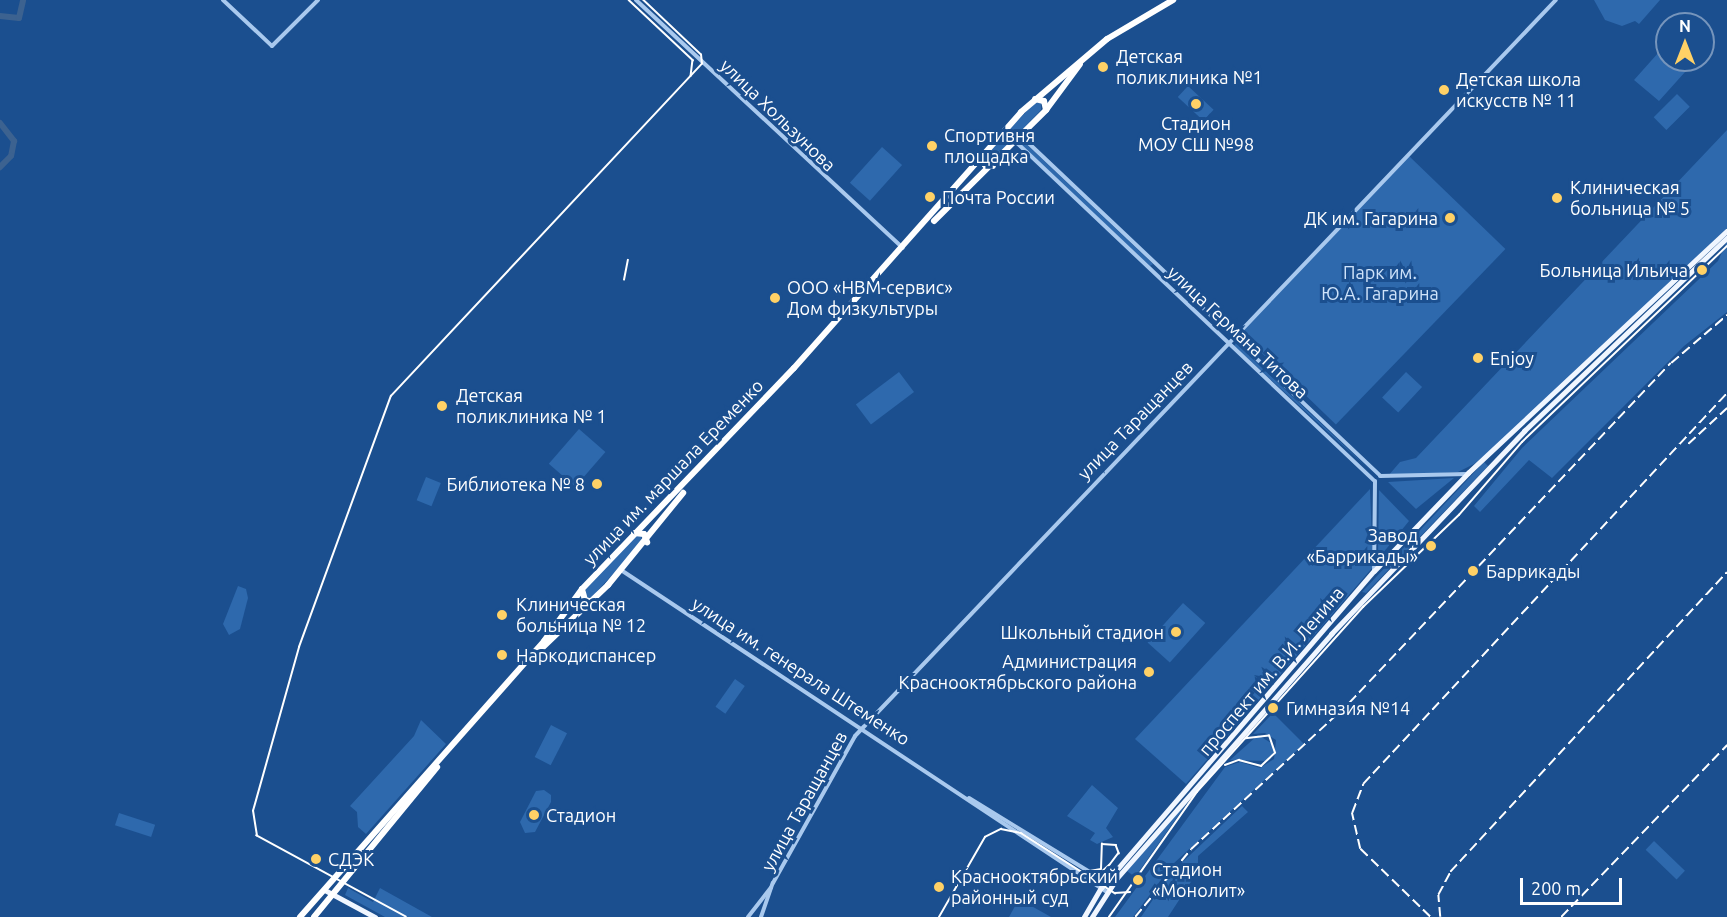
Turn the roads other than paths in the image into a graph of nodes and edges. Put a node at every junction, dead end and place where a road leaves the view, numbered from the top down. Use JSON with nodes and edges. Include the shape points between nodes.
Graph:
{"nodes":[{"id":1,"x":223,"y":0,"type":"edge"},
{"id":2,"x":318,"y":0,"type":"edge"},
{"id":3,"x":636,"y":0,"type":"edge"},
{"id":4,"x":1173,"y":0,"type":"edge"},
{"id":5,"x":1556,"y":0,"type":"edge"},
{"id":6,"x":1082,"y":61,"type":"junction"},
{"id":7,"x":1035,"y":99,"type":"junction"},
{"id":8,"x":1046,"y":110,"type":"junction"},
{"id":9,"x":1021,"y":136,"type":"junction"},
{"id":10,"x":1016,"y":142,"type":"junction"},
{"id":11,"x":981,"y":156,"type":"junction"},
{"id":12,"x":993,"y":166,"type":"junction"},
{"id":13,"x":1727,"y":231,"type":"edge"},
{"id":14,"x":1727,"y":238,"type":"edge"},
{"id":15,"x":903,"y":249,"type":"junction"},
{"id":16,"x":1157,"y":265,"type":"junction"},
{"id":17,"x":1152,"y":270,"type":"junction"},
{"id":18,"x":1231,"y":336,"type":"junction"},
{"id":19,"x":1227,"y":341,"type":"junction"},
{"id":20,"x":1485,"y":458,"type":"junction"},
{"id":21,"x":1494,"y":466,"type":"junction"},
{"id":22,"x":1468,"y":474,"type":"junction"},
{"id":23,"x":634,"y":533,"type":"junction"},
{"id":24,"x":646,"y":542,"type":"junction"},
{"id":25,"x":621,"y":570,"type":"junction"},
{"id":26,"x":1374,"y":571,"type":"junction"},
{"id":27,"x":1359,"y":588,"type":"junction"},
{"id":28,"x":582,"y":589,"type":"junction"},
{"id":29,"x":1369,"y":596,"type":"junction"},
{"id":30,"x":593,"y":602,"type":"junction"},
{"id":31,"x":862,"y":728,"type":"junction"},
{"id":32,"x":966,"y":796,"type":"junction"},
{"id":33,"x":363,"y":844,"type":"junction"},
{"id":34,"x":370,"y":850,"type":"junction"},
{"id":35,"x":1109,"y":884,"type":"junction"},
{"id":36,"x":771,"y":887,"type":"junction"},
{"id":37,"x":1101,"y":888,"type":"junction"},
{"id":38,"x":325,"y":890,"type":"junction"},
{"id":39,"x":1107,"y":892,"type":"junction"},
{"id":40,"x":334,"y":895,"type":"junction"},
{"id":41,"x":300,"y":917,"type":"edge"},
{"id":42,"x":314,"y":917,"type":"edge"},
{"id":43,"x":375,"y":917,"type":"edge"},
{"id":44,"x":748,"y":917,"type":"edge"},
{"id":45,"x":762,"y":917,"type":"edge"},
{"id":46,"x":1083,"y":917,"type":"edge"},
{"id":47,"x":1092,"y":917,"type":"edge"}],
"edges":[{"from":1,"to":2,"type":"street","via":[[272,46]]},
{"from":3,"to":15,"type":"street","name":"улица Хользунова"},
{"from":4,"to":6,"type":"highway","name":"улица им. маршала Еременко","via":[[1111,36]]},
{"from":5,"to":18,"type":"street","name":"улица Таращанцев"},
{"from":6,"to":7,"type":"highway","name":"улица им. маршала Еременко"},
{"from":6,"to":8,"type":"highway","name":"улица им. маршала Еременко"},
{"from":7,"to":8,"type":"highway","via":[[1044,101]]},
{"from":7,"to":11,"type":"highway","name":"улица им. маршала Еременко"},
{"from":8,"to":9,"type":"highway","name":"улица им. маршала Еременко"},
{"from":9,"to":10,"type":"highway","name":"улица им. маршала Еременко"},
{"from":9,"to":16,"type":"street","name":"улица Германа Титова"},
{"from":10,"to":12,"type":"highway","name":"улица им. маршала Еременко"},
{"from":10,"to":17,"type":"street","name":"улица Германа Титова"},
{"from":11,"to":12,"type":"highway","via":[[985,165]]},
{"from":11,"to":15,"type":"highway","name":"улица им. маршала Еременко"},
{"from":12,"to":24,"type":"highway","name":"улица им. маршала Еременко","via":[[944,210],[716,457]]},
{"from":13,"to":20,"type":"main road","name":"проспект им. В.И. Ленина"},
{"from":14,"to":21,"type":"main road","name":"проспект им. В.И. Ленина","via":[[1524,431]]},
{"from":15,"to":23,"type":"highway","name":"улица им. маршала Еременко","via":[[678,493]]},
{"from":16,"to":17,"type":"street"},
{"from":16,"to":18,"type":"street","name":"улица Германа Титова"},
{"from":17,"to":19,"type":"street","name":"улица Германа Титова"},
{"from":18,"to":19,"type":"street","name":"улица Таращанцев"},
{"from":18,"to":22,"type":"street","name":"улица Германа Титова","via":[[1380,476]]},
{"from":19,"to":26,"type":"street","name":"улица Германа Титова","via":[[1375,482]]},
{"from":19,"to":31,"type":"street","name":"улица Таращанцев"},
{"from":20,"to":21,"type":"main road"},
{"from":20,"to":22,"type":"main road","name":"проспект им. В.И. Ленина"},
{"from":21,"to":29,"type":"main road","name":"проспект им. В.И. Ленина"},
{"from":22,"to":26,"type":"main road","name":"проспект им. В.И. Ленина"},
{"from":23,"to":24,"type":"highway","via":[[644,534]]},
{"from":23,"to":28,"type":"highway","name":"улица им. маршала Еременко"},
{"from":24,"to":25,"type":"highway","name":"улица им. маршала Еременко"},
{"from":25,"to":30,"type":"highway","name":"улица им. маршала Еременко"},
{"from":25,"to":31,"type":"street","name":"улица им. генерала Штеменко"},
{"from":26,"to":27,"type":"main road","name":"проспект им. В.И. Ленина"},
{"from":27,"to":29,"type":"main road","via":[[1359,594]]},
{"from":27,"to":35,"type":"main road","name":"проспект им. В.И. Ленина"},
{"from":28,"to":30,"type":"highway","via":[[585,600]]},
{"from":28,"to":33,"type":"highway","name":"улица им. маршала Еременко","via":[[543,641]]},
{"from":29,"to":35,"type":"main road","name":"проспект им. В.И. Ленина"},
{"from":30,"to":34,"type":"highway","name":"улица им. маршала Еременко","via":[[547,642],[458,741]]},
{"from":31,"to":32,"type":"street","name":"улица им. генерала Штеменко"},
{"from":31,"to":36,"type":"street","name":"улица Таращанцев"},
{"from":32,"to":35,"type":"street","name":"улица им. генерала Штеменко"},
{"from":32,"to":37,"type":"street","name":"улица им. генерала Штеменко"},
{"from":33,"to":34,"type":"highway"},
{"from":33,"to":38,"type":"highway","name":"улица им. маршала Еременко"},
{"from":34,"to":40,"type":"highway","name":"улица им. маршала Еременко"},
{"from":35,"to":37,"type":"main road","name":"проспект им. В.И. Ленина"},
{"from":35,"to":39,"type":"main road","name":"проспект им. В.И. Ленина"},
{"from":36,"to":44,"type":"street","name":"улица Таращанцев"},
{"from":36,"to":45,"type":"street","name":"улица Таращанцев"},
{"from":37,"to":39,"type":"street","name":"улица им. генерала Штеменко"},
{"from":37,"to":46,"type":"main road","name":"проспект им. В.И. Ленина"},
{"from":38,"to":40,"type":"main road"},
{"from":38,"to":41,"type":"highway","name":"улица им. маршала Еременко"},
{"from":39,"to":47,"type":"main road","name":"проспект им. В.И. Ленина"},
{"from":40,"to":42,"type":"highway","name":"улица им. маршала Еременко"},
{"from":40,"to":43,"type":"main road"}]}
